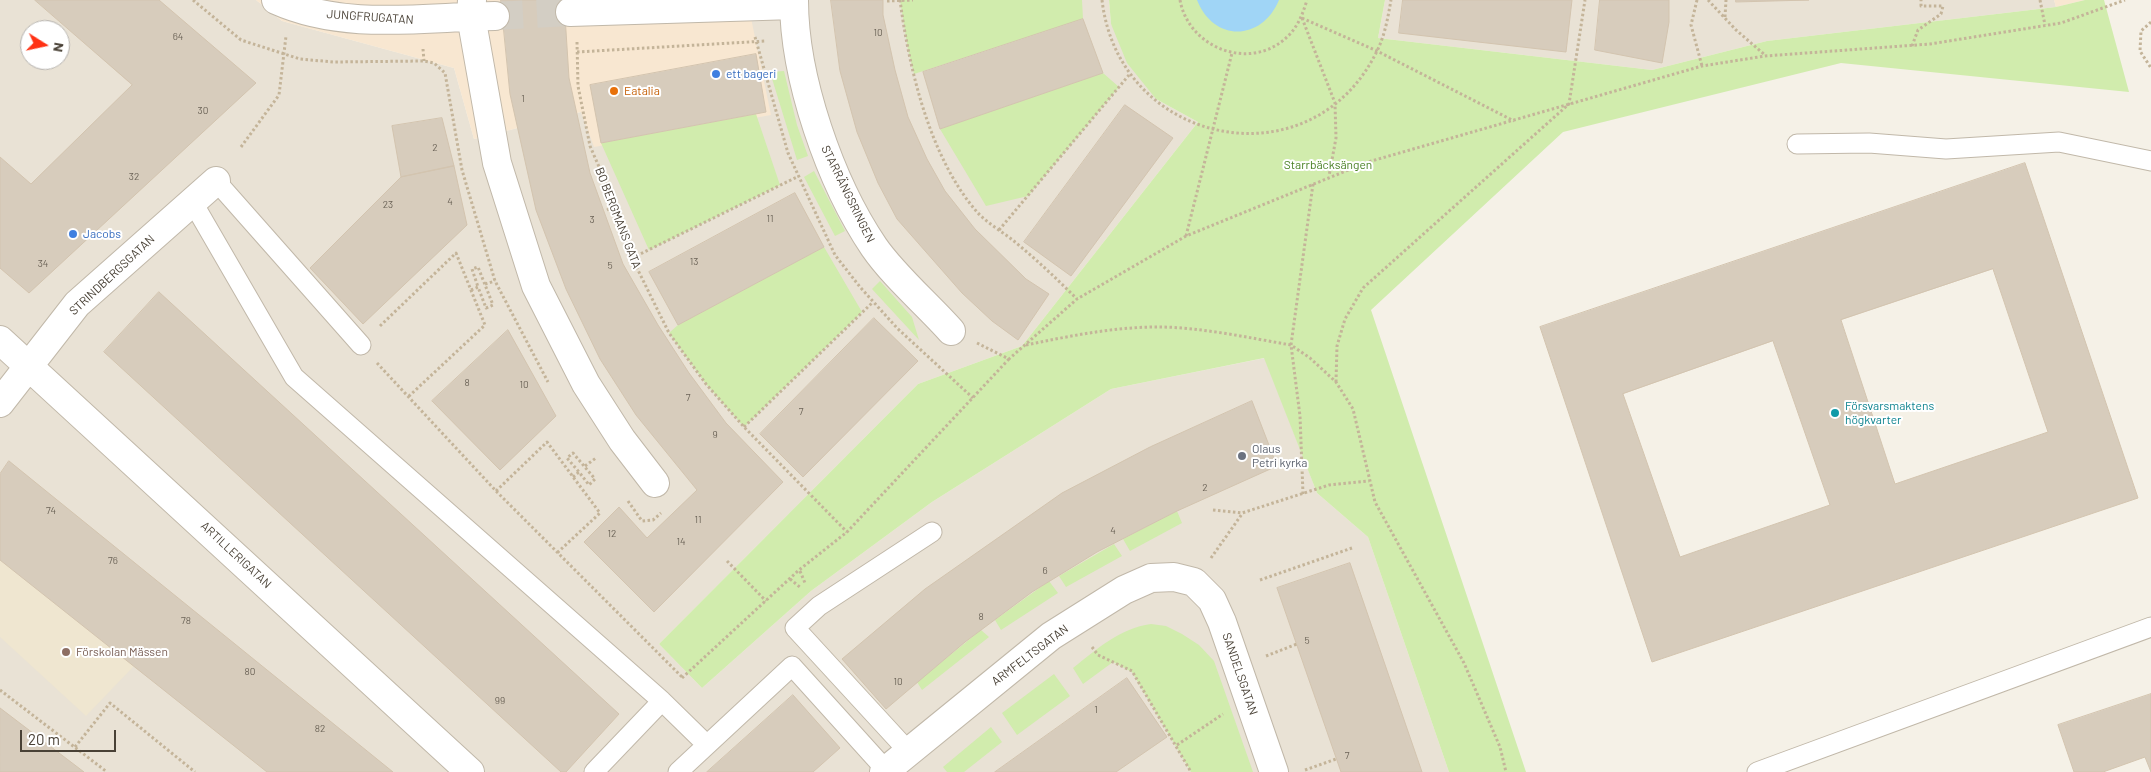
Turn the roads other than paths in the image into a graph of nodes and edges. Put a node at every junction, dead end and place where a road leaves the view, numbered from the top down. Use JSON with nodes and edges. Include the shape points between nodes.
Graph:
{"nodes":[{"id":1,"x":283,"y":3,"type":"edge"},
{"id":2,"x":794,"y":3,"type":"edge"},
{"id":3,"x":479,"y":11,"type":"edge"},
{"id":4,"x":573,"y":12,"type":"tunnel mouth"},
{"id":5,"x":1797,"y":144,"type":"dead end"},
{"id":6,"x":2151,"y":161,"type":"edge"},
{"id":7,"x":216,"y":181,"type":"joint"},
{"id":8,"x":192,"y":201,"type":"junction"},
{"id":9,"x":951,"y":331,"type":"road end"},
{"id":10,"x":0,"y":340,"type":"edge"},
{"id":11,"x":361,"y":345,"type":"road end"},
{"id":12,"x":28,"y":364,"type":"junction"},
{"id":13,"x":0,"y":402,"type":"edge"},
{"id":14,"x":655,"y":483,"type":"dead end"},
{"id":15,"x":932,"y":532,"type":"dead end"},
{"id":16,"x":1194,"y":582,"type":"joint"},
{"id":17,"x":2151,"y":627,"type":"edge"},
{"id":18,"x":662,"y":701,"type":"junction"},
{"id":19,"x":707,"y":746,"type":"junction"},
{"id":20,"x":909,"y":752,"type":"junction"},
{"id":21,"x":885,"y":771,"type":"edge"},
{"id":22,"x":470,"y":772,"type":"edge"},
{"id":23,"x":594,"y":772,"type":"edge"},
{"id":24,"x":678,"y":772,"type":"edge"},
{"id":25,"x":1274,"y":772,"type":"edge"},
{"id":26,"x":1757,"y":772,"type":"edge"}],
"edges":[{"from":1,"to":3,"type":"street","name":"JUNGFRUGATAN","via":[[304,12],[405,21]]},
{"from":2,"to":4,"type":"street"},
{"from":2,"to":9,"type":"street","name":"STARRÄNGSRINGEN","via":[[797,40],[812,113],[830,161],[874,247]]},
{"from":3,"to":14,"type":"street","via":[[497,163],[536,286],[586,384]]},
{"from":5,"to":6,"type":"lane","via":[[1869,142],[1946,149],[2059,142]]},
{"from":7,"to":8,"type":"street","name":"STRINDBERGSGATAN"},
{"from":7,"to":11,"type":"lane"},
{"from":8,"to":12,"type":"street","name":"STRINDBERGSGATAN","via":[[77,304]]},
{"from":8,"to":18,"type":"lane","via":[[294,377]]},
{"from":10,"to":12,"type":"street","name":"ARTILLERIGATAN"},
{"from":12,"to":13,"type":"street","name":"STRINDBERGSGATAN"},
{"from":12,"to":22,"type":"street","name":"ARTILLERIGATAN"},
{"from":15,"to":20,"type":"lane","via":[[819,606],[795,628]]},
{"from":16,"to":20,"type":"street","name":"ARMFELTSGATAN","via":[[1174,577],[1151,578],[1124,590],[1051,636]]},
{"from":16,"to":25,"type":"street","name":"SANDELSGATAN","via":[[1212,600]]},
{"from":17,"to":26,"type":"lane"},
{"from":18,"to":19,"type":"lane"},
{"from":18,"to":23,"type":"lane"},
{"from":19,"to":21,"type":"lane","via":[[792,666]]},
{"from":19,"to":24,"type":"lane"},
{"from":20,"to":21,"type":"street","name":"ARMFELTSGATAN"}]}
